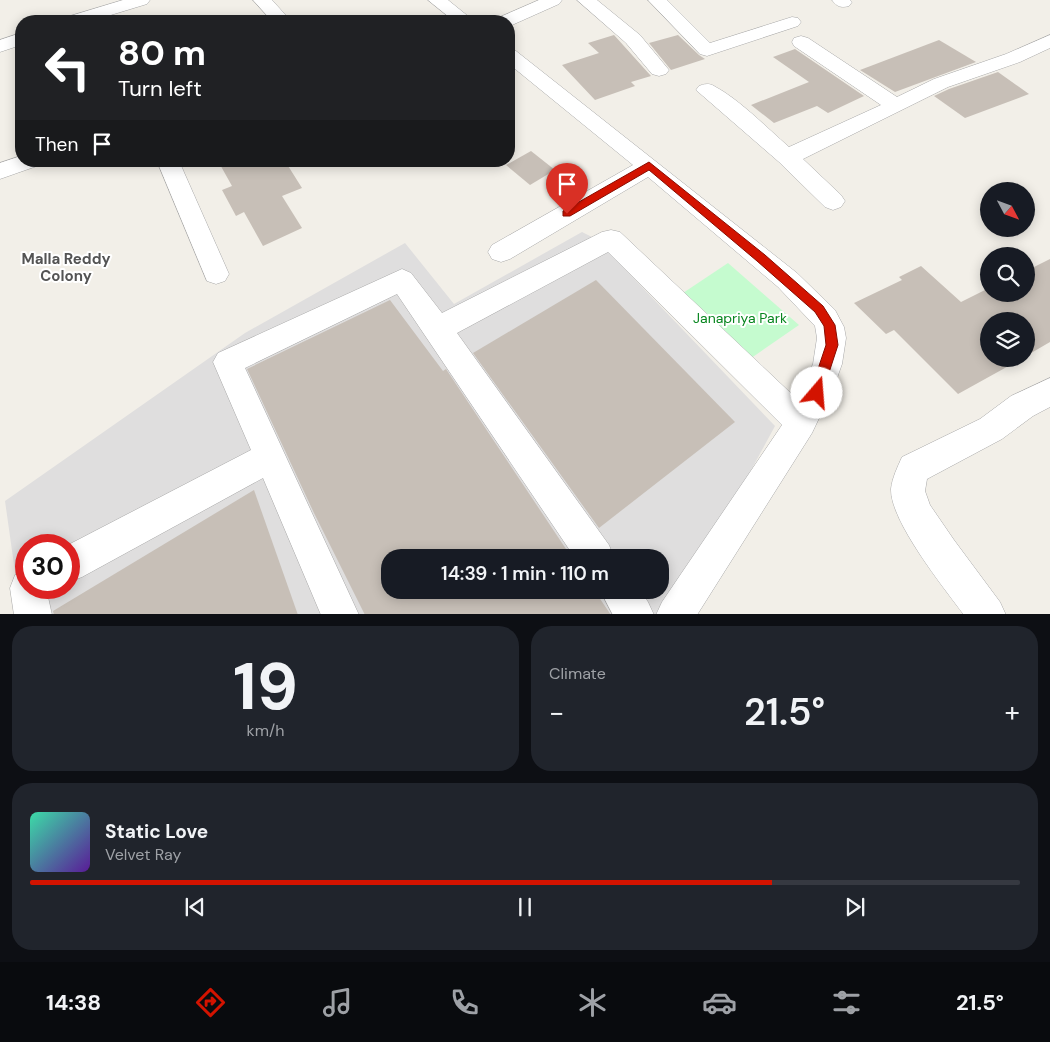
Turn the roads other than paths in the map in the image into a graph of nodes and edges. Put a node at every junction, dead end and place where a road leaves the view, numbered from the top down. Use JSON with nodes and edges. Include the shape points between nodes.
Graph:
{"nodes":[{"id":1,"x":83,"y":0,"type":"edge"},
{"id":2,"x":141,"y":0,"type":"edge"},
{"id":3,"x":262,"y":0,"type":"edge"},
{"id":4,"x":436,"y":0,"type":"edge"},
{"id":5,"x":553,"y":0,"type":"edge"},
{"id":6,"x":586,"y":0,"type":"edge"},
{"id":7,"x":657,"y":0,"type":"edge"},
{"id":8,"x":93,"y":15,"type":"edge"},
{"id":9,"x":103,"y":15,"type":"edge"},
{"id":10,"x":276,"y":15,"type":"edge"},
{"id":11,"x":457,"y":15,"type":"edge"},
{"id":12,"x":515,"y":17,"type":"edge"},
{"id":13,"x":792,"y":22,"type":"dead end"},
{"id":14,"x":15,"y":41,"type":"edge"},
{"id":15,"x":1050,"y":41,"type":"edge"},
{"id":16,"x":801,"y":42,"type":"dead end"},
{"id":17,"x":0,"y":46,"type":"edge"},
{"id":18,"x":515,"y":60,"type":"edge"},
{"id":19,"x":659,"y":70,"type":"dead end"},
{"id":20,"x":706,"y":90,"type":"dead end"},
{"id":21,"x":896,"y":106,"type":"junction"},
{"id":22,"x":787,"y":157,"type":"junction"},
{"id":23,"x":15,"y":166,"type":"edge"},
{"id":24,"x":649,"y":166,"type":"junction"},
{"id":25,"x":171,"y":167,"type":"edge"},
{"id":26,"x":0,"y":171,"type":"edge"},
{"id":27,"x":833,"y":201,"type":"dead end"},
{"id":28,"x":501,"y":252,"type":"dead end"},
{"id":29,"x":216,"y":274,"type":"dead end"},
{"id":30,"x":438,"y":329,"type":"junction"},
{"id":31,"x":1050,"y":392,"type":"edge"},
{"id":32,"x":801,"y":423,"type":"junction"},
{"id":33,"x":270,"y":457,"type":"junction"},
{"id":34,"x":590,"y":549,"type":"edge"},
{"id":35,"x":80,"y":558,"type":"edge"},
{"id":36,"x":31,"y":599,"type":"edge"},
{"id":37,"x":624,"y":599,"type":"edge"},
{"id":38,"x":34,"y":614,"type":"edge"},
{"id":39,"x":340,"y":614,"type":"edge"},
{"id":40,"x":635,"y":614,"type":"edge"},
{"id":41,"x":675,"y":614,"type":"edge"},
{"id":42,"x":987,"y":614,"type":"edge"}],
"edges":[{"from":1,"to":8,"type":"street"},
{"from":2,"to":9,"type":"street"},
{"from":3,"to":10,"type":"street"},
{"from":4,"to":11,"type":"street"},
{"from":5,"to":12,"type":"street"},
{"from":6,"to":19,"type":"street","via":[[633,39]]},
{"from":7,"to":13,"type":"street","via":[[706,50]]},
{"from":14,"to":17,"type":"street"},
{"from":15,"to":21,"type":"street","via":[[941,83]]},
{"from":16,"to":21,"type":"street"},
{"from":18,"to":24,"type":"street"},
{"from":20,"to":22,"type":"street"},
{"from":21,"to":22,"type":"street"},
{"from":22,"to":27,"type":"street"},
{"from":23,"to":26,"type":"street"},
{"from":24,"to":28,"type":"street"},
{"from":24,"to":32,"type":"street","via":[[761,258],[819,309],[830,325],[832,345],[817,393]]},
{"from":25,"to":29,"type":"street"},
{"from":30,"to":32,"type":"street","via":[[611,239]]},
{"from":30,"to":33,"type":"street","via":[[402,280],[228,362]]},
{"from":30,"to":34,"type":"street"},
{"from":31,"to":42,"type":"street","via":[[1022,406],[991,429],[914,468],[908,492],[912,508]]},
{"from":32,"to":41,"type":"street"},
{"from":33,"to":35,"type":"street"},
{"from":33,"to":39,"type":"street"},
{"from":36,"to":38,"type":"street"},
{"from":37,"to":40,"type":"street"}]}
